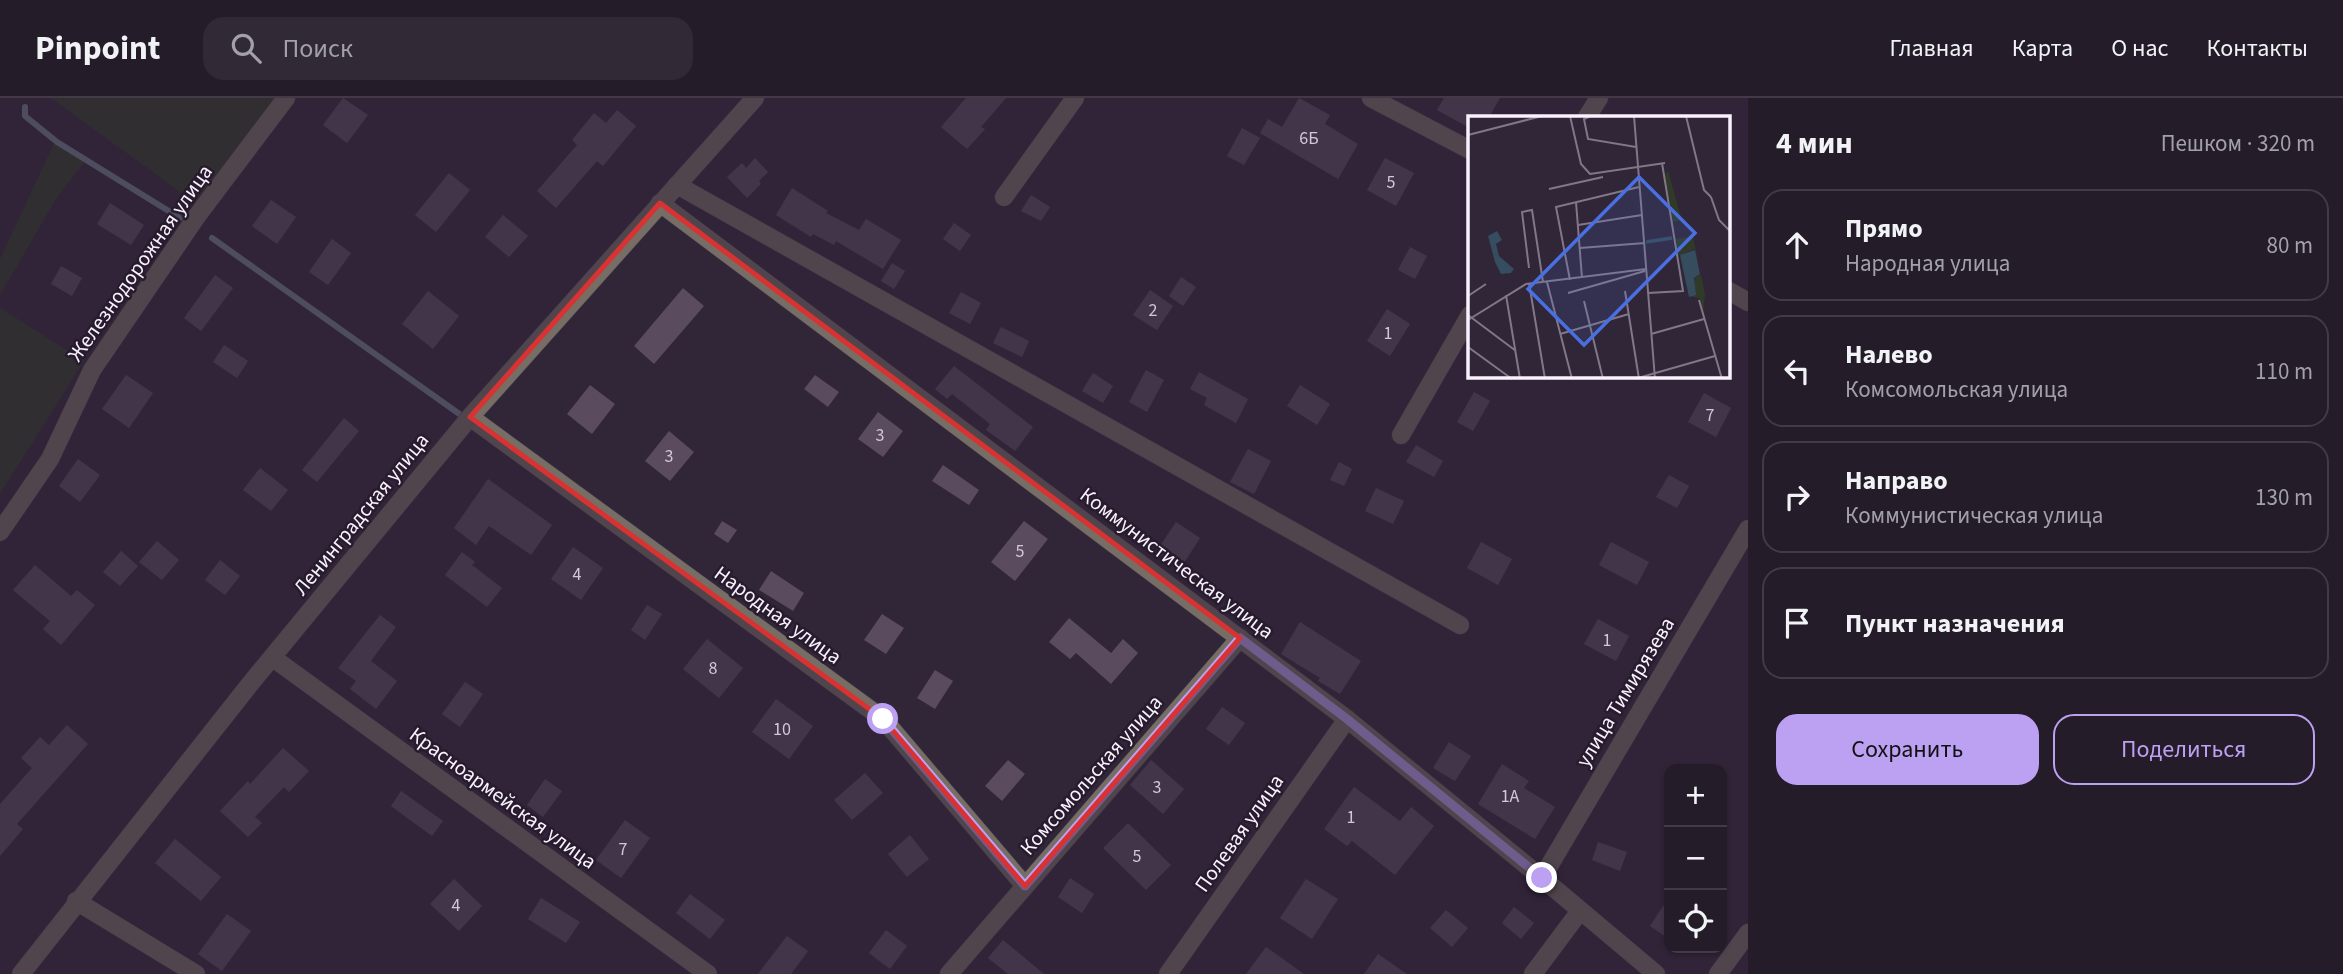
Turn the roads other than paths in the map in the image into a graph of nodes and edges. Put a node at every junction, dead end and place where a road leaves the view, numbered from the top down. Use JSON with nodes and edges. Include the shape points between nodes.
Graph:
{"nodes":[{"id":1,"x":286,"y":98,"type":"edge"},
{"id":2,"x":754,"y":98,"type":"edge"},
{"id":3,"x":1075,"y":98,"type":"edge"},
{"id":4,"x":1371,"y":98,"type":"edge"},
{"id":5,"x":1599,"y":98,"type":"edge"},
{"id":6,"x":1588,"y":116,"type":"edge"},
{"id":7,"x":1468,"y":149,"type":"edge"},
{"id":8,"x":677,"y":185,"type":"junction"},
{"id":9,"x":1004,"y":197,"type":"dead end"},
{"id":10,"x":660,"y":203,"type":"junction"},
{"id":11,"x":1730,"y":292,"type":"edge"},
{"id":12,"x":1748,"y":302,"type":"edge"},
{"id":13,"x":1468,"y":318,"type":"edge"},
{"id":14,"x":470,"y":417,"type":"junction"},
{"id":15,"x":1401,"y":435,"type":"dead end"},
{"id":16,"x":1748,"y":529,"type":"edge"},
{"id":17,"x":0,"y":532,"type":"edge"},
{"id":18,"x":1460,"y":625,"type":"dead end"},
{"id":19,"x":1240,"y":638,"type":"junction"},
{"id":20,"x":273,"y":658,"type":"junction"},
{"id":21,"x":1347,"y":719,"type":"junction"},
{"id":22,"x":1542,"y":878,"type":"junction"},
{"id":23,"x":1025,"y":886,"type":"junction"},
{"id":24,"x":76,"y":901,"type":"junction"},
{"id":25,"x":1580,"y":911,"type":"junction"},
{"id":26,"x":1748,"y":933,"type":"edge"},
{"id":27,"x":21,"y":974,"type":"edge"},
{"id":28,"x":196,"y":974,"type":"edge"},
{"id":29,"x":708,"y":974,"type":"edge"},
{"id":30,"x":949,"y":974,"type":"edge"},
{"id":31,"x":1168,"y":974,"type":"edge"},
{"id":32,"x":1533,"y":974,"type":"edge"},
{"id":33,"x":1656,"y":974,"type":"edge"},
{"id":34,"x":1718,"y":974,"type":"edge"}],
"edges":[{"from":1,"to":17,"type":"street","name":"Железнодорожная улица","via":[[197,216],[92,370],[50,459]]},
{"from":2,"to":8,"type":"street","name":"Ленинградская улица"},
{"from":3,"to":9,"type":"street"},
{"from":4,"to":7,"type":"street"},
{"from":5,"to":6,"type":"street"},
{"from":8,"to":10,"type":"street","name":"Ленинградская улица"},
{"from":8,"to":18,"type":"street"},
{"from":10,"to":14,"type":"street","name":"Ленинградская улица"},
{"from":10,"to":19,"type":"street","name":"Коммунистическая улица"},
{"from":11,"to":12,"type":"street"},
{"from":13,"to":15,"type":"street"},
{"from":14,"to":20,"type":"street","name":"Ленинградская улица"},
{"from":14,"to":23,"type":"street","name":"Народная улица","via":[[883,719]]},
{"from":16,"to":22,"type":"street","name":"улица Тимирязева"},
{"from":19,"to":21,"type":"street","name":"Коммунистическая улица"},
{"from":19,"to":23,"type":"street","name":"Комсомольская улица"},
{"from":20,"to":24,"type":"street","name":"Ленинградская улица"},
{"from":20,"to":29,"type":"street","name":"Красноармейская улица"},
{"from":21,"to":22,"type":"street","name":"Коммунистическая улица"},
{"from":21,"to":31,"type":"street","name":"Полевая улица"},
{"from":22,"to":25,"type":"street","name":"Коммунистическая улица"},
{"from":23,"to":30,"type":"street","name":"Комсомольская улица"},
{"from":24,"to":27,"type":"street","name":"Ленинградская улица"},
{"from":24,"to":28,"type":"street"},
{"from":25,"to":32,"type":"street"},
{"from":25,"to":33,"type":"street","name":"Коммунистическая улица"},
{"from":26,"to":34,"type":"street"}]}
